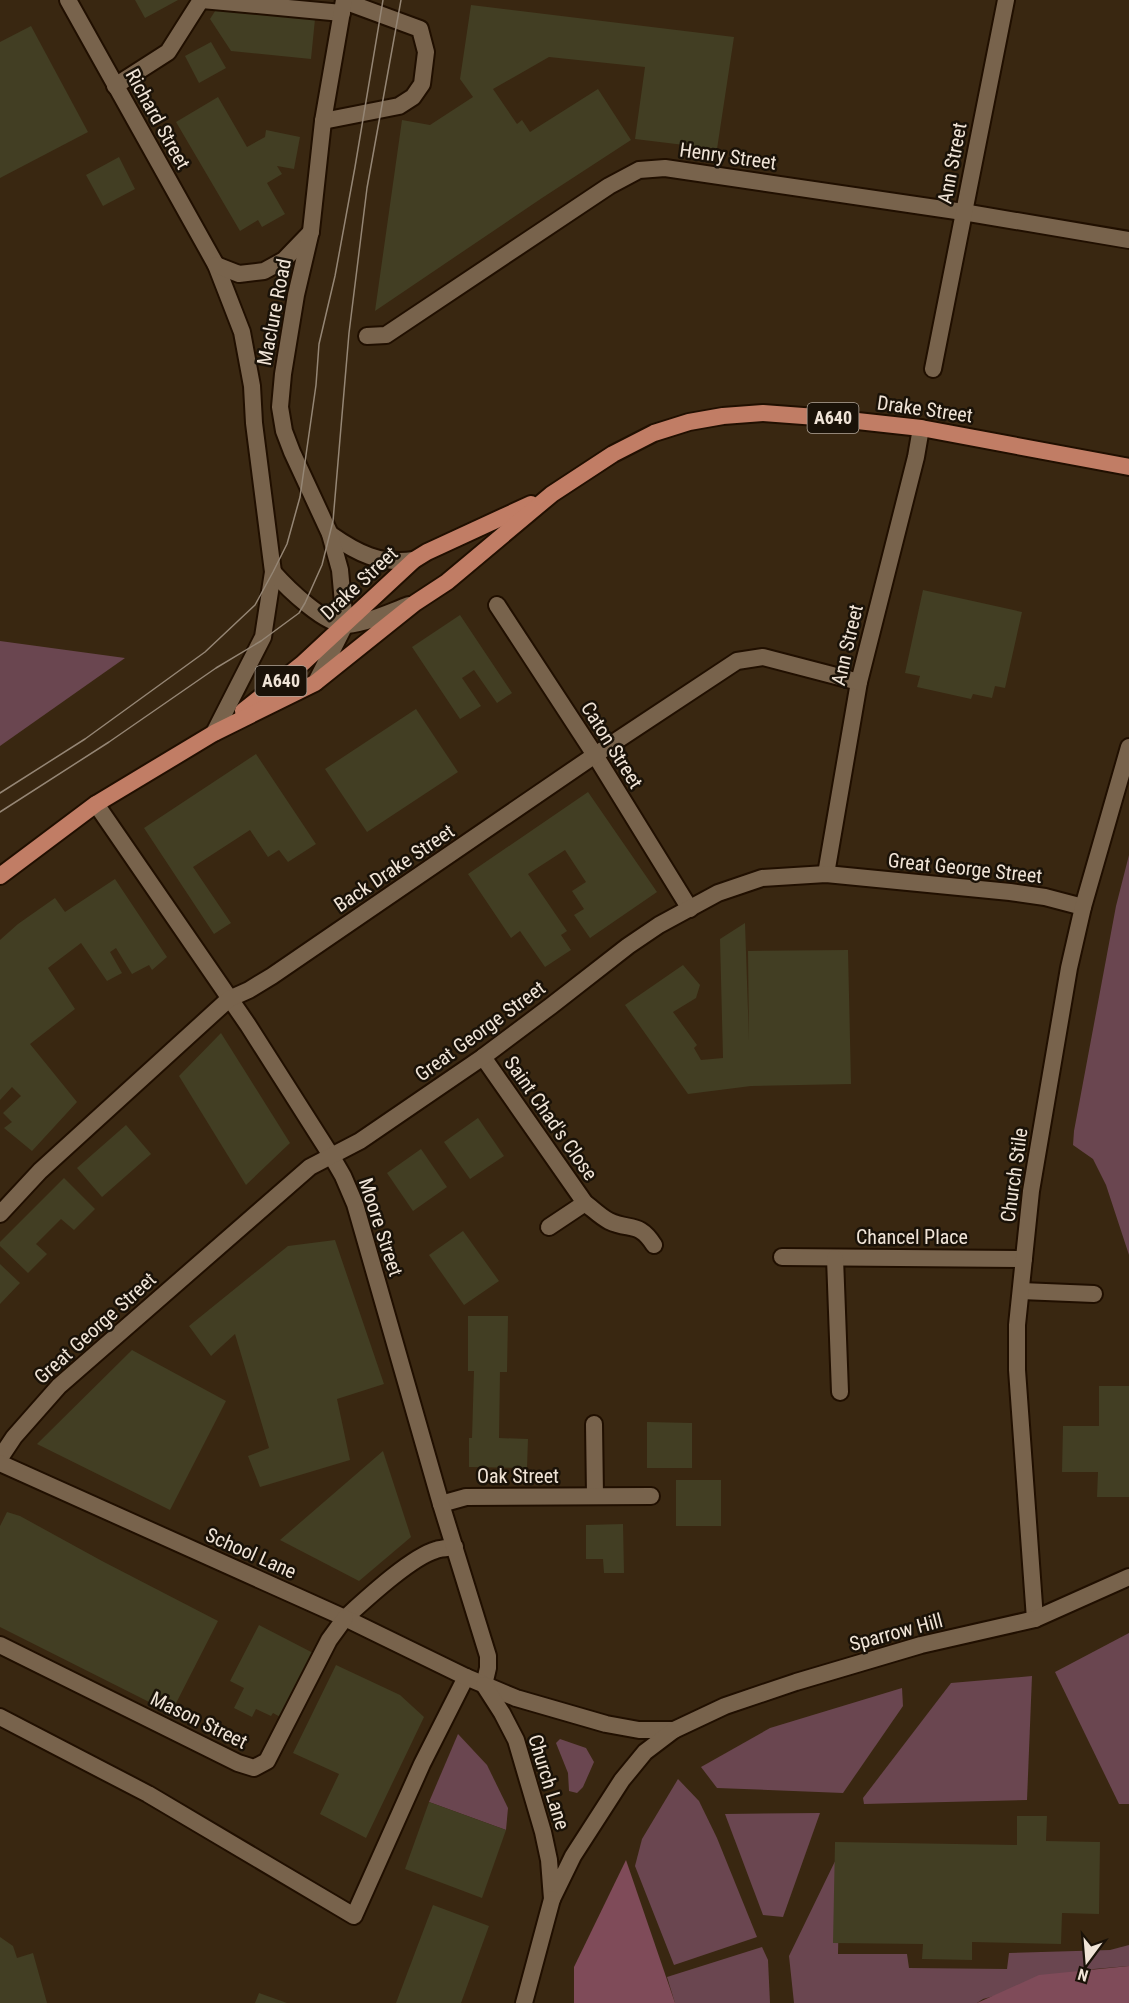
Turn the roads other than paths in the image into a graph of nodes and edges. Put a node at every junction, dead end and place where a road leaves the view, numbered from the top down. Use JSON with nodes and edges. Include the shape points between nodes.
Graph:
{"nodes":[{"id":1,"x":68,"y":0,"type":"edge"},
{"id":2,"x":201,"y":0,"type":"edge"},
{"id":3,"x":1006,"y":0,"type":"edge"},
{"id":4,"x":344,"y":5,"type":"edge"},
{"id":5,"x":115,"y":86,"type":"junction"},
{"id":6,"x":323,"y":121,"type":"junction"},
{"id":7,"x":963,"y":212,"type":"junction"},
{"id":8,"x":311,"y":231,"type":"junction"},
{"id":9,"x":1129,"y":240,"type":"edge"},
{"id":10,"x":214,"y":262,"type":"junction"},
{"id":11,"x":367,"y":336,"type":"dead end"},
{"id":12,"x":933,"y":369,"type":"dead end"},
{"id":13,"x":921,"y":428,"type":"junction"},
{"id":14,"x":1129,"y":467,"type":"edge"},
{"id":15,"x":552,"y":494,"type":"junction"},
{"id":16,"x":330,"y":534,"type":"junction"},
{"id":17,"x":414,"y":560,"type":"junction"},
{"id":18,"x":273,"y":572,"type":"junction"},
{"id":19,"x":415,"y":603,"type":"junction"},
{"id":20,"x":497,"y":605,"type":"dead end"},
{"id":21,"x":345,"y":625,"type":"junction"},
{"id":22,"x":859,"y":682,"type":"junction"},
{"id":23,"x":315,"y":683,"type":"junction"},
{"id":24,"x":214,"y":733,"type":"junction"},
{"id":25,"x":1129,"y":747,"type":"edge"},
{"id":26,"x":595,"y":756,"type":"junction"},
{"id":27,"x":96,"y":804,"type":"junction"},
{"id":28,"x":826,"y":874,"type":"junction"},
{"id":29,"x":0,"y":876,"type":"edge"},
{"id":30,"x":1083,"y":907,"type":"junction"},
{"id":31,"x":690,"y":909,"type":"junction"},
{"id":32,"x":229,"y":999,"type":"junction"},
{"id":33,"x":483,"y":1057,"type":"junction"},
{"id":34,"x":332,"y":1157,"type":"junction"},
{"id":35,"x":585,"y":1203,"type":"junction"},
{"id":36,"x":0,"y":1214,"type":"edge"},
{"id":37,"x":549,"y":1227,"type":"dead end"},
{"id":38,"x":654,"y":1245,"type":"dead end"},
{"id":39,"x":782,"y":1257,"type":"dead end"},
{"id":40,"x":835,"y":1258,"type":"junction"},
{"id":41,"x":1024,"y":1259,"type":"junction"},
{"id":42,"x":1021,"y":1291,"type":"junction"},
{"id":43,"x":1094,"y":1294,"type":"dead end"},
{"id":44,"x":840,"y":1392,"type":"dead end"},
{"id":45,"x":594,"y":1424,"type":"dead end"},
{"id":46,"x":0,"y":1458,"type":"edge"},
{"id":47,"x":0,"y":1463,"type":"edge"},
{"id":48,"x":595,"y":1496,"type":"junction"},
{"id":49,"x":651,"y":1496,"type":"dead end"},
{"id":50,"x":441,"y":1503,"type":"junction"},
{"id":51,"x":455,"y":1547,"type":"junction"},
{"id":52,"x":1129,"y":1577,"type":"edge"},
{"id":53,"x":345,"y":1618,"type":"junction"},
{"id":54,"x":1035,"y":1619,"type":"junction"},
{"id":55,"x":0,"y":1645,"type":"edge"},
{"id":56,"x":466,"y":1677,"type":"junction"},
{"id":57,"x":483,"y":1685,"type":"junction"},
{"id":58,"x":0,"y":1718,"type":"edge"},
{"id":59,"x":674,"y":1730,"type":"junction"},
{"id":60,"x":552,"y":1899,"type":"junction"},
{"id":61,"x":524,"y":2003,"type":"edge"}],
"edges":[{"from":1,"to":5,"type":"street","name":"Richard Street"},
{"from":2,"to":4,"type":"street"},
{"from":2,"to":5,"type":"street","via":[[168,52]]},
{"from":3,"to":7,"type":"street","name":"Ann Street"},
{"from":4,"to":6,"type":"street","name":"Maclure Road"},
{"from":4,"to":6,"type":"street","via":[[420,29],[426,52],[422,84],[413,98],[399,106]]},
{"from":5,"to":10,"type":"street","name":"Richard Street"},
{"from":6,"to":8,"type":"street","name":"Maclure Road"},
{"from":7,"to":9,"type":"street","name":"Henry Street"},
{"from":7,"to":11,"type":"street","name":"Henry Street","via":[[665,168],[639,170],[386,335]]},
{"from":7,"to":12,"type":"street","name":"Ann Street"},
{"from":8,"to":10,"type":"street","via":[[284,260],[264,272],[239,274]]},
{"from":8,"to":16,"type":"street","name":"Maclure Road","via":[[296,295],[280,407],[292,452]]},
{"from":10,"to":18,"type":"street","name":"Richard Street","via":[[245,346]]},
{"from":13,"to":14,"type":"main road","name":"Drake Street","number":"A640"},
{"from":13,"to":15,"type":"main road","name":"Drake Street","number":"A640","via":[[763,413],[689,422],[654,433],[623,449]]},
{"from":13,"to":22,"type":"street","name":"Ann Street"},
{"from":15,"to":17,"type":"main road","name":"Drake Street","number":"A640"},
{"from":15,"to":19,"type":"main road","name":"Drake Street","number":"A640","via":[[447,582]]},
{"from":16,"to":17,"type":"street","via":[[354,550],[375,557],[398,562]]},
{"from":16,"to":21,"type":"street","name":"Maclure Road","via":[[340,570]]},
{"from":17,"to":21,"type":"main road","name":"Drake Street","number":"A640"},
{"from":18,"to":21,"type":"street","via":[[320,615]]},
{"from":18,"to":24,"type":"street","name":"Richard Street","via":[[262,637]]},
{"from":19,"to":21,"type":"street"},
{"from":19,"to":23,"type":"main road","name":"Drake Street","number":"A640"},
{"from":20,"to":26,"type":"street","name":"Caton Street"},
{"from":21,"to":23,"type":"street"},
{"from":21,"to":24,"type":"main road","name":"Drake Street","number":"A640"},
{"from":22,"to":26,"type":"street","name":"Back Drake Street","via":[[763,657],[737,661]]},
{"from":22,"to":28,"type":"street","name":"Ann Street"},
{"from":23,"to":24,"type":"main road","name":"Drake Street","number":"A640"},
{"from":24,"to":27,"type":"main road","name":"Drake Street","number":"A640"},
{"from":25,"to":30,"type":"street","name":"Church Stile"},
{"from":26,"to":31,"type":"street","name":"Caton Street"},
{"from":26,"to":32,"type":"street","name":"Back Drake Street","via":[[272,976]]},
{"from":27,"to":29,"type":"main road","name":"Drake Street","number":"A640"},
{"from":27,"to":32,"type":"street","name":"Moore Street"},
{"from":28,"to":30,"type":"street","name":"Great George Street","via":[[1010,892]]},
{"from":28,"to":31,"type":"street","name":"Great George Street","via":[[762,878],[718,893]]},
{"from":30,"to":41,"type":"street","name":"Church Stile","via":[[1031,1191]]},
{"from":31,"to":33,"type":"street","name":"Great George Street","via":[[628,946]]},
{"from":32,"to":34,"type":"street","name":"Moore Street"},
{"from":32,"to":36,"type":"street","name":"Back Drake Street","via":[[40,1172]]},
{"from":33,"to":34,"type":"street","name":"Great George Street"},
{"from":33,"to":35,"type":"street","name":"Saint Chad's Close"},
{"from":34,"to":46,"type":"street","name":"Great George Street","via":[[310,1167],[59,1386]]},
{"from":34,"to":50,"type":"street","name":"Moore Street","via":[[355,1204]]},
{"from":35,"to":37,"type":"street","name":"Saint Chad's Close"},
{"from":35,"to":38,"type":"street","name":"Saint Chad's Close","via":[[608,1221],[646,1233]]},
{"from":39,"to":40,"type":"street","name":"Chancel Place"},
{"from":40,"to":41,"type":"street","name":"Chancel Place"},
{"from":40,"to":44,"type":"street","name":"Chancel Place"},
{"from":41,"to":42,"type":"street","name":"Church Stile"},
{"from":42,"to":43,"type":"street"},
{"from":42,"to":54,"type":"street","name":"Church Stile","via":[[1017,1370]]},
{"from":45,"to":48,"type":"street"},
{"from":47,"to":53,"type":"street","name":"School Lane"},
{"from":48,"to":49,"type":"street","name":"Oak Street"},
{"from":48,"to":50,"type":"street","name":"Oak Street","via":[[466,1497]]},
{"from":50,"to":51,"type":"street","name":"Moore Street"},
{"from":51,"to":53,"type":"street","via":[[420,1557]]},
{"from":51,"to":57,"type":"street","name":"Moore Street","via":[[488,1656]]},
{"from":52,"to":54,"type":"street","name":"Sparrow Hill"},
{"from":53,"to":55,"type":"street","name":"Mason Street","via":[[329,1640],[267,1761],[254,1768]]},
{"from":53,"to":56,"type":"street","name":"School Lane"},
{"from":54,"to":59,"type":"street","name":"Sparrow Hill","via":[[921,1645],[796,1682],[724,1706]]},
{"from":56,"to":57,"type":"street","name":"School Lane"},
{"from":56,"to":58,"type":"street","via":[[354,1916],[148,1794]]},
{"from":57,"to":59,"type":"street","name":"School Lane","via":[[606,1724],[639,1730]]},
{"from":57,"to":60,"type":"street","name":"Church Lane","via":[[516,1740],[543,1832]]},
{"from":59,"to":60,"type":"street","name":"Church Lane","via":[[645,1752],[622,1780],[573,1856]]},
{"from":60,"to":61,"type":"street","name":"Church Lane"}]}
